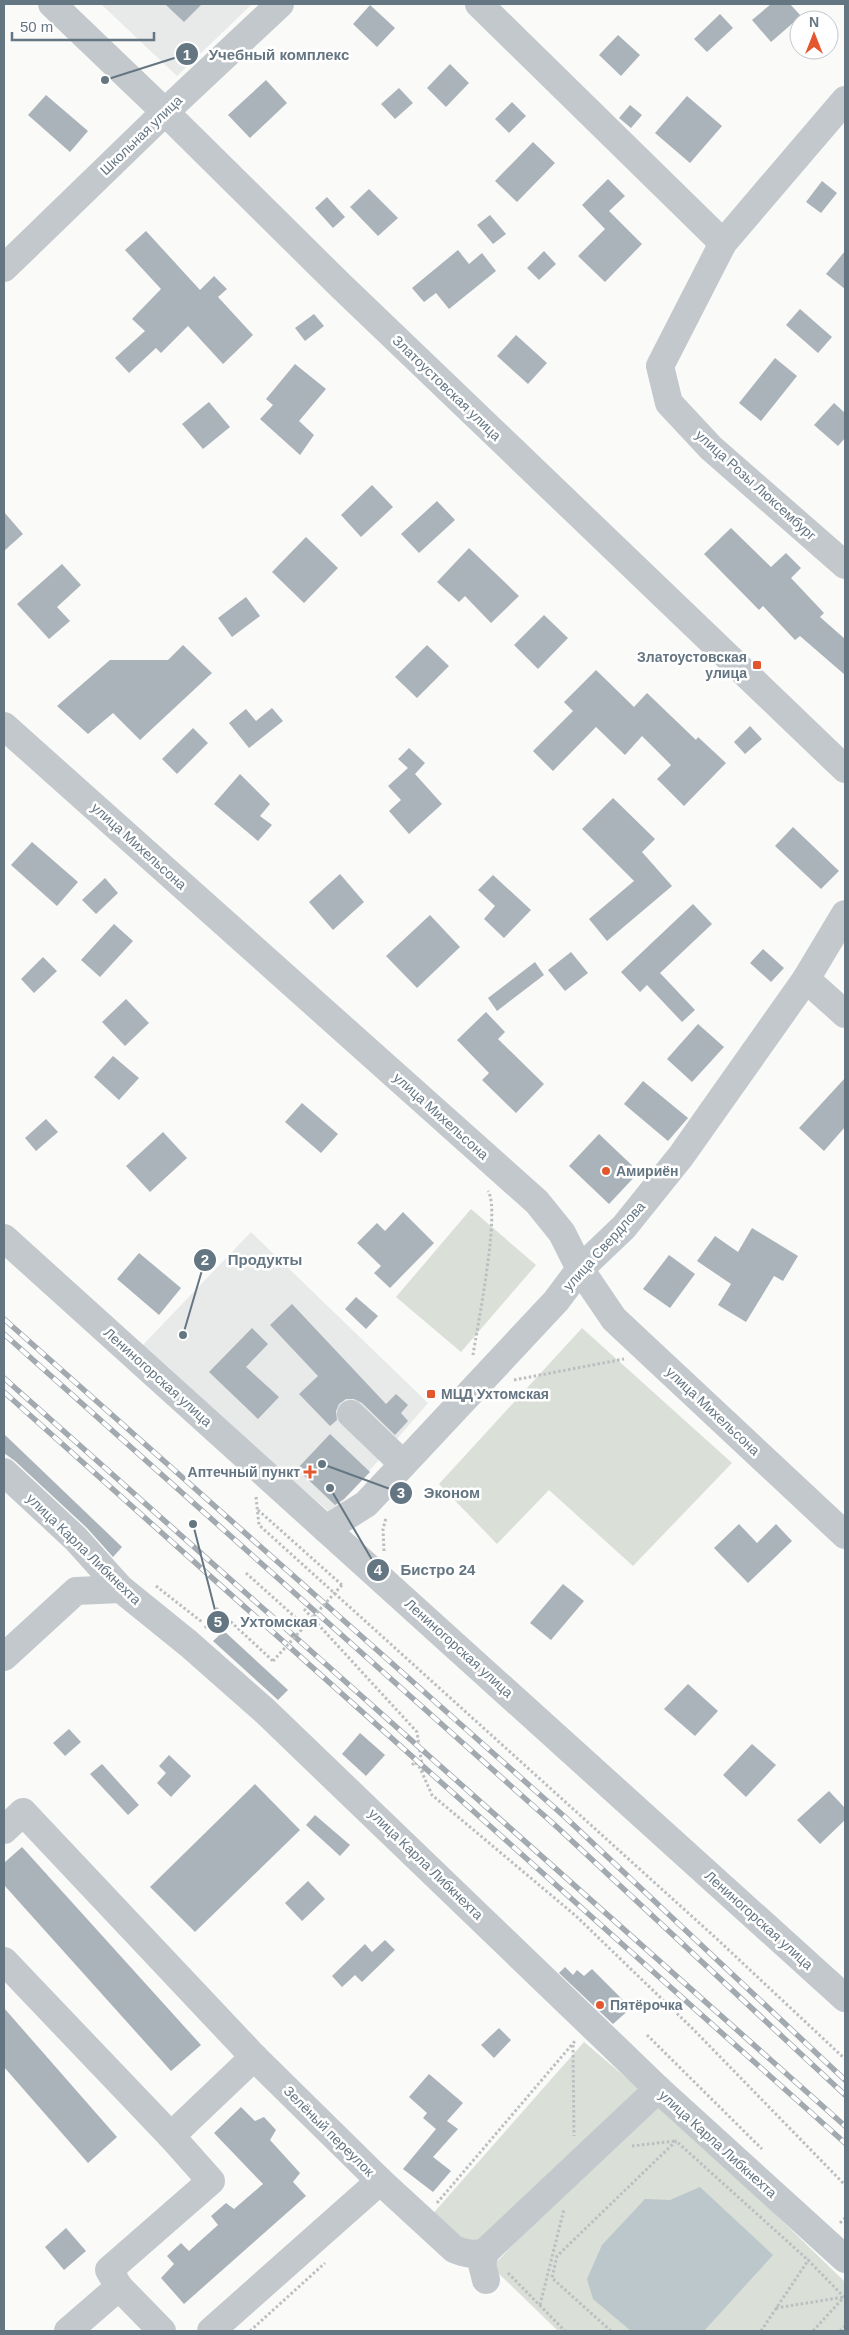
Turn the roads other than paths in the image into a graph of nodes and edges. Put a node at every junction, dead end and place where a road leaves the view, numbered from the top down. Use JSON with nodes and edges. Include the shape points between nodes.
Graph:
{"nodes":[{"id":1,"x":52,"y":4,"type":"edge"},
{"id":2,"x":280,"y":4,"type":"edge"},
{"id":3,"x":479,"y":4,"type":"edge"},
{"id":4,"x":845,"y":100,"type":"edge"},
{"id":5,"x":165,"y":112,"type":"junction"},
{"id":6,"x":723,"y":243,"type":"junction"},
{"id":7,"x":4,"y":268,"type":"edge"},
{"id":8,"x":845,"y":565,"type":"edge"},
{"id":9,"x":4,"y":726,"type":"edge"},
{"id":10,"x":845,"y":769,"type":"edge"},
{"id":11,"x":845,"y":914,"type":"edge"},
{"id":12,"x":806,"y":979,"type":"junction"},
{"id":13,"x":845,"y":1014,"type":"edge"},
{"id":14,"x":4,"y":1238,"type":"edge"},
{"id":15,"x":580,"y":1269,"type":"junction"},
{"id":16,"x":351,"y":1414,"type":"dead end"},
{"id":17,"x":403,"y":1464,"type":"junction"},
{"id":18,"x":4,"y":1472,"type":"edge"},
{"id":19,"x":376,"y":1508,"type":"junction"},
{"id":20,"x":326,"y":1529,"type":"junction"},
{"id":21,"x":845,"y":1535,"type":"edge"},
{"id":22,"x":76,"y":1539,"type":"junction"},
{"id":23,"x":350,"y":1550,"type":"junction"},
{"id":24,"x":121,"y":1589,"type":"junction"},
{"id":25,"x":76,"y":1591,"type":"junction"},
{"id":26,"x":4,"y":1657,"type":"edge"},
{"id":27,"x":4,"y":1830,"type":"edge"},
{"id":28,"x":4,"y":1961,"type":"edge"},
{"id":29,"x":845,"y":1998,"type":"edge"},
{"id":30,"x":254,"y":2057,"type":"junction"},
{"id":31,"x":658,"y":2088,"type":"junction"},
{"id":32,"x":171,"y":2136,"type":"junction"},
{"id":33,"x":380,"y":2181,"type":"junction"},
{"id":34,"x":485,"y":2252,"type":"junction"},
{"id":35,"x":845,"y":2259,"type":"edge"},
{"id":36,"x":486,"y":2280,"type":"dead end"},
{"id":37,"x":119,"y":2287,"type":"junction"},
{"id":38,"x":68,"y":2331,"type":"edge"},
{"id":39,"x":162,"y":2331,"type":"edge"},
{"id":40,"x":211,"y":2331,"type":"edge"}],
"edges":[{"from":1,"to":5,"type":"street","name":"Златоустовская улица"},
{"from":2,"to":5,"type":"street","name":"Школьная улица"},
{"from":3,"to":6,"type":"street"},
{"from":4,"to":6,"type":"street"},
{"from":5,"to":7,"type":"street","name":"Школьная улица"},
{"from":5,"to":10,"type":"street","name":"Златоустовская улица","via":[[340,285]]},
{"from":6,"to":8,"type":"street","name":"улица Розы Люксембург","via":[[660,366],[669,403],[711,448]]},
{"from":9,"to":15,"type":"street","name":"улица Михельсона","via":[[537,1202],[562,1233]]},
{"from":11,"to":12,"type":"street","name":"улица Свердлова"},
{"from":12,"to":13,"type":"street"},
{"from":12,"to":15,"type":"street","name":"улица Свердлова","via":[[681,1156],[624,1228]]},
{"from":14,"to":20,"type":"street","name":"Лениногорская улица"},
{"from":15,"to":17,"type":"street","name":"улица Свердлова","via":[[556,1301]]},
{"from":15,"to":21,"type":"street","name":"улица Михельсона","via":[[614,1319]]},
{"from":16,"to":17,"type":"street"},
{"from":17,"to":19,"type":"street","name":"улица Свердлова"},
{"from":18,"to":22,"type":"street","name":"улица Карла Либкнехта"},
{"from":19,"to":20,"type":"street","name":"улица Свердлова"},
{"from":19,"to":23,"type":"street","name":"улица Свердлова"},
{"from":20,"to":23,"type":"street","name":"Лениногорская улица"},
{"from":22,"to":24,"type":"street","name":"улица Карла Либкнехта"},
{"from":22,"to":25,"type":"street"},
{"from":23,"to":29,"type":"street","name":"Лениногорская улица"},
{"from":24,"to":25,"type":"street"},
{"from":24,"to":31,"type":"street","name":"улица Карла Либкнехта","via":[[265,1711]]},
{"from":25,"to":26,"type":"street"},
{"from":27,"to":30,"type":"street","name":"Зелёный переулок","via":[[23,1812]]},
{"from":28,"to":32,"type":"street"},
{"from":30,"to":32,"type":"street"},
{"from":30,"to":33,"type":"street","name":"Зелёный переулок"},
{"from":31,"to":34,"type":"street"},
{"from":31,"to":35,"type":"street","name":"улица Карла Либкнехта"},
{"from":32,"to":37,"type":"street","via":[[211,2181],[109,2270]]},
{"from":33,"to":34,"type":"street","name":"Зелёный переулок","via":[[454,2249],[475,2255]]},
{"from":33,"to":40,"type":"street"},
{"from":34,"to":36,"type":"street","via":[[482,2264]]},
{"from":37,"to":38,"type":"street"},
{"from":37,"to":39,"type":"street"}]}
